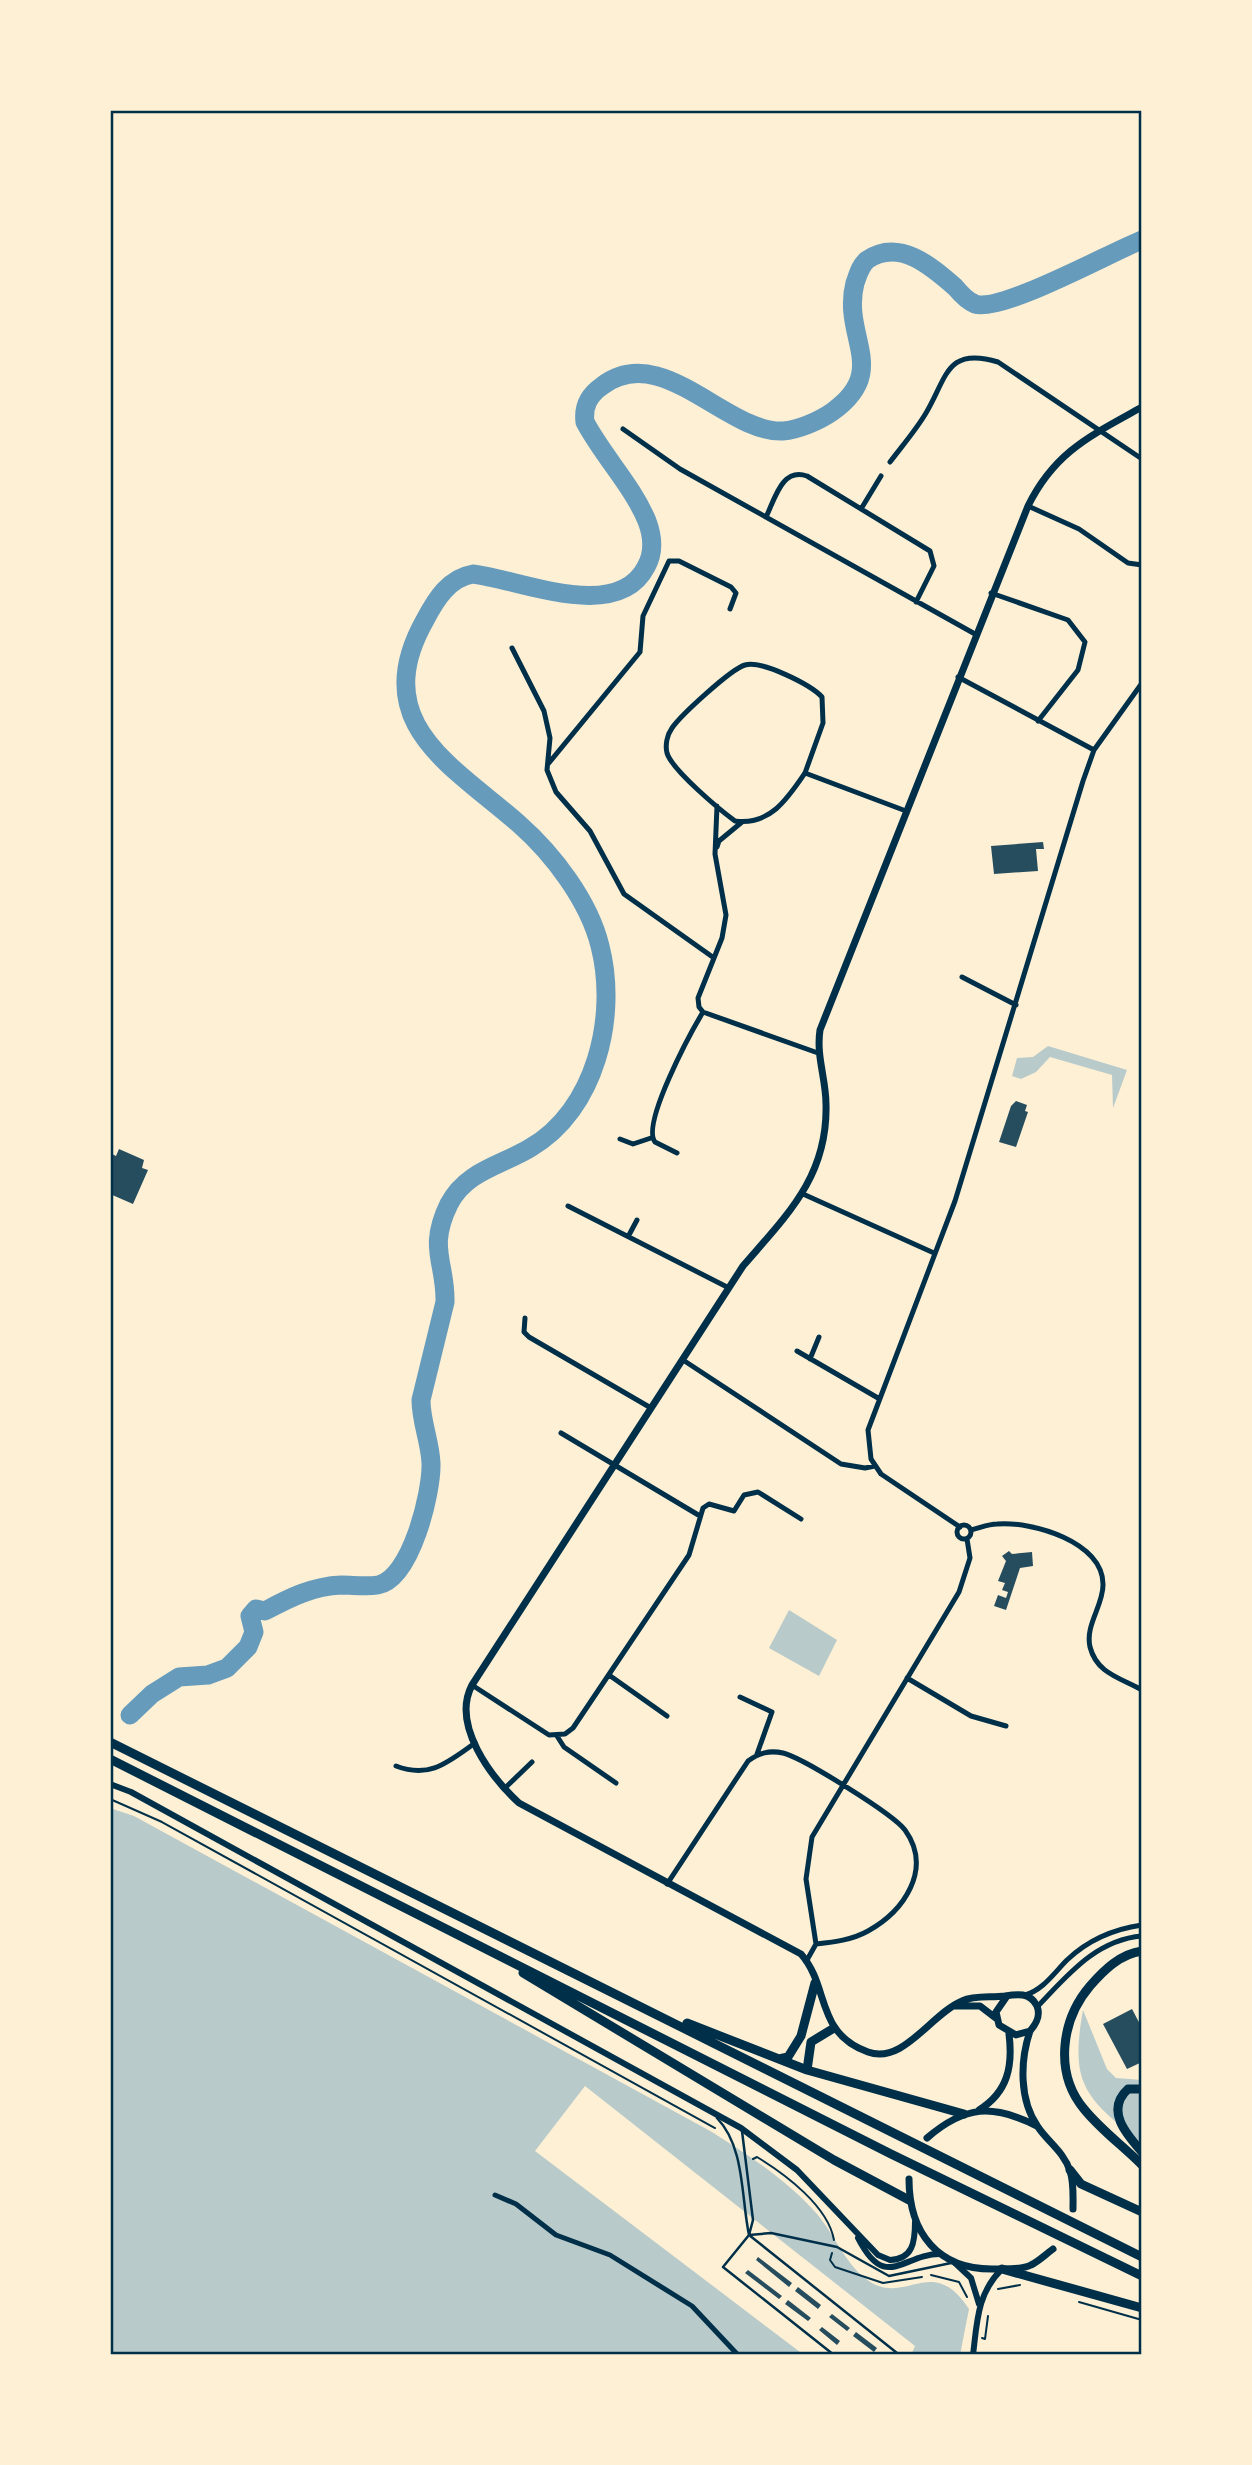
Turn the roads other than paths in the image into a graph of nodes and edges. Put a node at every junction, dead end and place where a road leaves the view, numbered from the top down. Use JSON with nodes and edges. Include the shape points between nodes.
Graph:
{"nodes":[{"id":1,"x":1142,"y":407,"type":"edge"},
{"id":2,"x":624,"y":429,"type":"dead end"},
{"id":3,"x":1097,"y":430,"type":"junction"},
{"id":4,"x":1142,"y":459,"type":"edge"},
{"id":5,"x":890,"y":462,"type":"dead end"},
{"id":6,"x":881,"y":476,"type":"dead end"},
{"id":7,"x":1028,"y":506,"type":"junction"},
{"id":8,"x":861,"y":509,"type":"junction"},
{"id":9,"x":766,"y":517,"type":"junction"},
{"id":10,"x":1142,"y":565,"type":"edge"},
{"id":11,"x":991,"y":593,"type":"junction"},
{"id":12,"x":916,"y":602,"type":"junction"},
{"id":13,"x":730,"y":609,"type":"dead end"},
{"id":14,"x":975,"y":634,"type":"junction"},
{"id":15,"x":512,"y":648,"type":"dead end"},
{"id":16,"x":958,"y":677,"type":"junction"},
{"id":17,"x":1142,"y":683,"type":"edge"},
{"id":18,"x":1038,"y":721,"type":"junction"},
{"id":19,"x":1094,"y":750,"type":"junction"},
{"id":20,"x":547,"y":765,"type":"junction"},
{"id":21,"x":805,"y":774,"type":"junction"},
{"id":22,"x":717,"y":806,"type":"junction"},
{"id":23,"x":906,"y":811,"type":"junction"},
{"id":24,"x":743,"y":822,"type":"junction"},
{"id":25,"x":715,"y":854,"type":"junction"},
{"id":26,"x":714,"y":958,"type":"junction"},
{"id":27,"x":962,"y":977,"type":"dead end"},
{"id":28,"x":1016,"y":1005,"type":"junction"},
{"id":29,"x":703,"y":1012,"type":"junction"},
{"id":30,"x":818,"y":1054,"type":"junction"},
{"id":31,"x":652,"y":1138,"type":"junction"},
{"id":32,"x":620,"y":1139,"type":"dead end"},
{"id":33,"x":677,"y":1153,"type":"dead end"},
{"id":34,"x":803,"y":1194,"type":"junction"},
{"id":35,"x":568,"y":1206,"type":"dead end"},
{"id":36,"x":637,"y":1220,"type":"dead end"},
{"id":37,"x":629,"y":1234,"type":"junction"},
{"id":38,"x":934,"y":1253,"type":"junction"},
{"id":39,"x":729,"y":1288,"type":"junction"},
{"id":40,"x":525,"y":1318,"type":"dead end"},
{"id":41,"x":819,"y":1337,"type":"dead end"},
{"id":42,"x":797,"y":1351,"type":"dead end"},
{"id":43,"x":810,"y":1359,"type":"junction"},
{"id":44,"x":682,"y":1360,"type":"junction"},
{"id":45,"x":878,"y":1398,"type":"junction"},
{"id":46,"x":652,"y":1408,"type":"junction"},
{"id":47,"x":561,"y":1433,"type":"dead end"},
{"id":48,"x":615,"y":1465,"type":"junction"},
{"id":49,"x":875,"y":1466,"type":"junction"},
{"id":50,"x":700,"y":1516,"type":"junction"},
{"id":51,"x":802,"y":1519,"type":"dead end"},
{"id":52,"x":960,"y":1527,"type":"junction"},
{"id":53,"x":971,"y":1530,"type":"junction"},
{"id":54,"x":967,"y":1539,"type":"junction"},
{"id":55,"x":609,"y":1675,"type":"junction"},
{"id":56,"x":907,"y":1678,"type":"junction"},
{"id":57,"x":472,"y":1685,"type":"junction"},
{"id":58,"x":1142,"y":1688,"type":"edge"},
{"id":59,"x":740,"y":1697,"type":"dead end"},
{"id":60,"x":667,"y":1716,"type":"dead end"},
{"id":61,"x":1006,"y":1726,"type":"dead end"},
{"id":62,"x":556,"y":1736,"type":"junction"},
{"id":63,"x":110,"y":1742,"type":"edge"},
{"id":64,"x":475,"y":1743,"type":"junction"},
{"id":65,"x":757,"y":1754,"type":"junction"},
{"id":66,"x":110,"y":1759,"type":"edge"},
{"id":67,"x":532,"y":1762,"type":"dead end"},
{"id":68,"x":396,"y":1766,"type":"dead end"},
{"id":69,"x":616,"y":1783,"type":"dead end"},
{"id":70,"x":110,"y":1784,"type":"edge"},
{"id":71,"x":841,"y":1785,"type":"junction"},
{"id":72,"x":505,"y":1789,"type":"junction"},
{"id":73,"x":667,"y":1884,"type":"junction"},
{"id":74,"x":1142,"y":1925,"type":"edge"},
{"id":75,"x":446,"y":1927,"type":"junction"},
{"id":76,"x":1142,"y":1936,"type":"edge"},
{"id":77,"x":509,"y":1941,"type":"junction"},
{"id":78,"x":816,"y":1944,"type":"junction"},
{"id":79,"x":1142,"y":1951,"type":"edge"},
{"id":80,"x":807,"y":1960,"type":"junction"},
{"id":81,"x":815,"y":1983,"type":"junction"},
{"id":82,"x":1025,"y":1995,"type":"junction"},
{"id":83,"x":1007,"y":1996,"type":"junction"},
{"id":84,"x":952,"y":2006,"type":"junction"},
{"id":85,"x":1037,"y":2007,"type":"junction"},
{"id":86,"x":997,"y":2019,"type":"junction"},
{"id":87,"x":834,"y":2028,"type":"junction"},
{"id":88,"x":1030,"y":2031,"type":"junction"},
{"id":89,"x":1009,"y":2034,"type":"junction"},
{"id":90,"x":776,"y":2059,"type":"junction"},
{"id":91,"x":807,"y":2070,"type":"junction"},
{"id":92,"x":1142,"y":2089,"type":"edge"},
{"id":93,"x":706,"y":2107,"type":"junction"},
{"id":94,"x":979,"y":2110,"type":"junction"},
{"id":95,"x":964,"y":2114,"type":"junction"},
{"id":96,"x":1037,"y":2126,"type":"junction"},
{"id":97,"x":741,"y":2127,"type":"junction"},
{"id":98,"x":927,"y":2138,"type":"dead end"},
{"id":99,"x":1142,"y":2152,"type":"edge"},
{"id":100,"x":1142,"y":2165,"type":"edge"},
{"id":101,"x":1070,"y":2170,"type":"junction"},
{"id":102,"x":909,"y":2179,"type":"dead end"},
{"id":103,"x":495,"y":2195,"type":"dead end"},
{"id":104,"x":909,"y":2200,"type":"junction"},
{"id":105,"x":1073,"y":2209,"type":"dead end"},
{"id":106,"x":1142,"y":2212,"type":"edge"},
{"id":107,"x":915,"y":2222,"type":"junction"},
{"id":108,"x":856,"y":2233,"type":"junction"},
{"id":109,"x":749,"y":2235,"type":"junction"},
{"id":110,"x":1053,"y":2249,"type":"dead end"},
{"id":111,"x":941,"y":2255,"type":"junction"},
{"id":112,"x":1142,"y":2257,"type":"edge"},
{"id":113,"x":955,"y":2263,"type":"junction"},
{"id":114,"x":1002,"y":2269,"type":"junction"},
{"id":115,"x":1142,"y":2276,"type":"edge"},
{"id":116,"x":975,"y":2305,"type":"junction"},
{"id":117,"x":1142,"y":2308,"type":"edge"},
{"id":118,"x":738,"y":2355,"type":"edge"},
{"id":119,"x":834,"y":2355,"type":"edge"},
{"id":120,"x":895,"y":2355,"type":"edge"},
{"id":121,"x":973,"y":2355,"type":"edge"}],
"edges":[{"from":1,"to":3,"type":"main road"},
{"from":2,"to":9,"type":"street","via":[[680,469]]},
{"from":3,"to":4,"type":"street"},
{"from":3,"to":5,"type":"street","via":[[998,362],[971,357],[948,367],[926,414]]},
{"from":3,"to":7,"type":"main road","via":[[1048,470]]},
{"from":6,"to":8,"type":"street"},
{"from":7,"to":10,"type":"street","via":[[1079,529],[1128,563]]},
{"from":7,"to":11,"type":"main road"},
{"from":8,"to":9,"type":"street","via":[[796,474],[785,479]]},
{"from":8,"to":12,"type":"street","via":[[933,556],[932,572]]},
{"from":9,"to":12,"type":"street"},
{"from":11,"to":14,"type":"main road"},
{"from":11,"to":18,"type":"street","via":[[1068,620],[1085,642],[1079,670]]},
{"from":12,"to":14,"type":"street"},
{"from":13,"to":20,"type":"street","via":[[736,600],[732,587],[680,561],[669,561],[643,616],[640,652]]},
{"from":14,"to":16,"type":"main road"},
{"from":15,"to":20,"type":"street","via":[[548,723]]},
{"from":16,"to":18,"type":"street"},
{"from":16,"to":23,"type":"main road"},
{"from":17,"to":19,"type":"street"},
{"from":18,"to":19,"type":"street"},
{"from":19,"to":28,"type":"street"},
{"from":20,"to":26,"type":"street","via":[[552,786],[590,831],[624,894]]},
{"from":21,"to":22,"type":"street","via":[[823,723],[822,697],[768,668],[743,666],[674,725],[666,743],[670,760]]},
{"from":21,"to":23,"type":"street"},
{"from":21,"to":24,"type":"street","via":[[774,812]]},
{"from":22,"to":24,"type":"street"},
{"from":22,"to":25,"type":"street"},
{"from":23,"to":30,"type":"main road","via":[[820,1030]]},
{"from":24,"to":25,"type":"street","via":[[719,841]]},
{"from":25,"to":26,"type":"street","via":[[726,915]]},
{"from":26,"to":29,"type":"street","via":[[698,998]]},
{"from":27,"to":28,"type":"street"},
{"from":28,"to":38,"type":"street"},
{"from":29,"to":30,"type":"street"},
{"from":29,"to":31,"type":"street","via":[[676,1059]]},
{"from":30,"to":34,"type":"main road","via":[[827,1110],[816,1166]]},
{"from":31,"to":32,"type":"street","via":[[633,1144]]},
{"from":31,"to":33,"type":"street"},
{"from":34,"to":38,"type":"street"},
{"from":34,"to":39,"type":"main road"},
{"from":35,"to":37,"type":"street","via":[[622,1235]]},
{"from":36,"to":37,"type":"street"},
{"from":37,"to":39,"type":"street"},
{"from":38,"to":45,"type":"street"},
{"from":39,"to":44,"type":"main road"},
{"from":40,"to":46,"type":"street","via":[[528,1337]]},
{"from":41,"to":43,"type":"street"},
{"from":42,"to":43,"type":"street"},
{"from":43,"to":45,"type":"street"},
{"from":44,"to":46,"type":"main road"},
{"from":44,"to":49,"type":"street","via":[[841,1464]]},
{"from":45,"to":49,"type":"street","via":[[868,1440]]},
{"from":46,"to":48,"type":"main road"},
{"from":47,"to":48,"type":"street"},
{"from":48,"to":50,"type":"street"},
{"from":48,"to":57,"type":"main road"},
{"from":49,"to":52,"type":"street"},
{"from":50,"to":51,"type":"street","via":[[709,1504],[734,1511],[744,1495],[752,1492]]},
{"from":50,"to":55,"type":"street","via":[[689,1555]]},
{"from":52,"to":53,"type":"street"},
{"from":52,"to":54,"type":"street","via":[[958,1535]]},
{"from":53,"to":54,"type":"street"},
{"from":53,"to":58,"type":"street","via":[[1010,1524],[1070,1540],[1093,1555],[1103,1583],[1090,1647],[1101,1668]]},
{"from":54,"to":56,"type":"street","via":[[970,1558],[965,1580]]},
{"from":55,"to":60,"type":"street"},
{"from":55,"to":62,"type":"street","via":[[573,1728]]},
{"from":56,"to":61,"type":"street","via":[[971,1716]]},
{"from":56,"to":71,"type":"street"},
{"from":57,"to":62,"type":"street"},
{"from":57,"to":64,"type":"main road","via":[[465,1715]]},
{"from":59,"to":65,"type":"street","via":[[772,1712]]},
{"from":62,"to":69,"type":"street","via":[[564,1747]]},
{"from":63,"to":77,"type":"highway"},
{"from":64,"to":68,"type":"street","via":[[431,1771]]},
{"from":64,"to":72,"type":"main road"},
{"from":65,"to":71,"type":"street","via":[[783,1753]]},
{"from":65,"to":73,"type":"street","via":[[734,1778]]},
{"from":66,"to":75,"type":"highway"},
{"from":67,"to":72,"type":"street"},
{"from":70,"to":93,"type":"street"},
{"from":71,"to":78,"type":"street","via":[[808,1849],[807,1892]]},
{"from":71,"to":78,"type":"street","via":[[900,1825],[914,1845],[916,1874],[906,1898],[882,1922],[854,1937]]},
{"from":72,"to":73,"type":"main road","via":[[541,1816]]},
{"from":73,"to":80,"type":"main road"},
{"from":74,"to":82,"type":"street","via":[[1088,1944],[1040,1988]]},
{"from":75,"to":104,"type":"highway","via":[[834,2160]]},
{"from":75,"to":115,"type":"highway"},
{"from":76,"to":85,"type":"street","via":[[1095,1951]]},
{"from":77,"to":90,"type":"highway","via":[[681,2021]]},
{"from":77,"to":112,"type":"highway"},
{"from":78,"to":80,"type":"street"},
{"from":79,"to":100,"type":"highway","via":[[1115,1961],[1081,1996],[1068,2024],[1065,2056],[1071,2087],[1084,2109]]},
{"from":80,"to":81,"type":"main road"},
{"from":81,"to":87,"type":"main road"},
{"from":81,"to":90,"type":"highway","via":[[796,2046],[788,2057]]},
{"from":82,"to":83,"type":"main road"},
{"from":82,"to":85,"type":"main road"},
{"from":83,"to":84,"type":"main road","via":[[965,1999]]},
{"from":83,"to":86,"type":"main road","via":[[998,2006]]},
{"from":84,"to":86,"type":"main road","via":[[980,2006]]},
{"from":84,"to":87,"type":"main road","via":[[889,2054],[866,2051]]},
{"from":85,"to":88,"type":"main road","via":[[1036,2024]]},
{"from":86,"to":89,"type":"main road"},
{"from":87,"to":91,"type":"highway","via":[[811,2042]]},
{"from":88,"to":89,"type":"main road"},
{"from":88,"to":96,"type":"main road","via":[[1023,2077]]},
{"from":89,"to":94,"type":"main road","via":[[1007,2081],[1000,2094]]},
{"from":90,"to":91,"type":"highway"},
{"from":91,"to":95,"type":"highway"},
{"from":92,"to":99,"type":"highway","via":[[1128,2089],[1116,2110],[1127,2136]]},
{"from":93,"to":97,"type":"street"},
{"from":93,"to":109,"type":"lane","via":[[727,2129],[738,2162]]},
{"from":94,"to":95,"type":"main road"},
{"from":94,"to":96,"type":"main road","via":[[1010,2113]]},
{"from":95,"to":98,"type":"main road"},
{"from":96,"to":101,"type":"main road"},
{"from":97,"to":108,"type":"street","via":[[797,2170]]},
{"from":97,"to":109,"type":"lane","via":[[753,2220]]},
{"from":101,"to":105,"type":"main road"},
{"from":101,"to":106,"type":"highway","via":[[1081,2184]]},
{"from":102,"to":104,"type":"main road"},
{"from":103,"to":118,"type":"street","via":[[516,2204],[556,2235],[625,2263],[654,2286],[692,2306]]},
{"from":104,"to":107,"type":"main road"},
{"from":107,"to":108,"type":"street","via":[[914,2246],[898,2260],[878,2255]]},
{"from":107,"to":111,"type":"main road"},
{"from":108,"to":111,"type":"street","via":[[871,2259],[880,2264],[906,2266],[919,2257]]},
{"from":109,"to":113,"type":"lane","via":[[771,2233],[837,2247],[889,2276]]},
{"from":109,"to":119,"type":"lane","via":[[723,2267]]},
{"from":109,"to":120,"type":"lane"},
{"from":110,"to":114,"type":"main road","via":[[1030,2266]]},
{"from":111,"to":113,"type":"main road"},
{"from":113,"to":114,"type":"main road","via":[[978,2270]]},
{"from":113,"to":116,"type":"street","via":[[971,2278]]},
{"from":114,"to":116,"type":"street"},
{"from":114,"to":117,"type":"highway"},
{"from":116,"to":121,"type":"street"}]}
